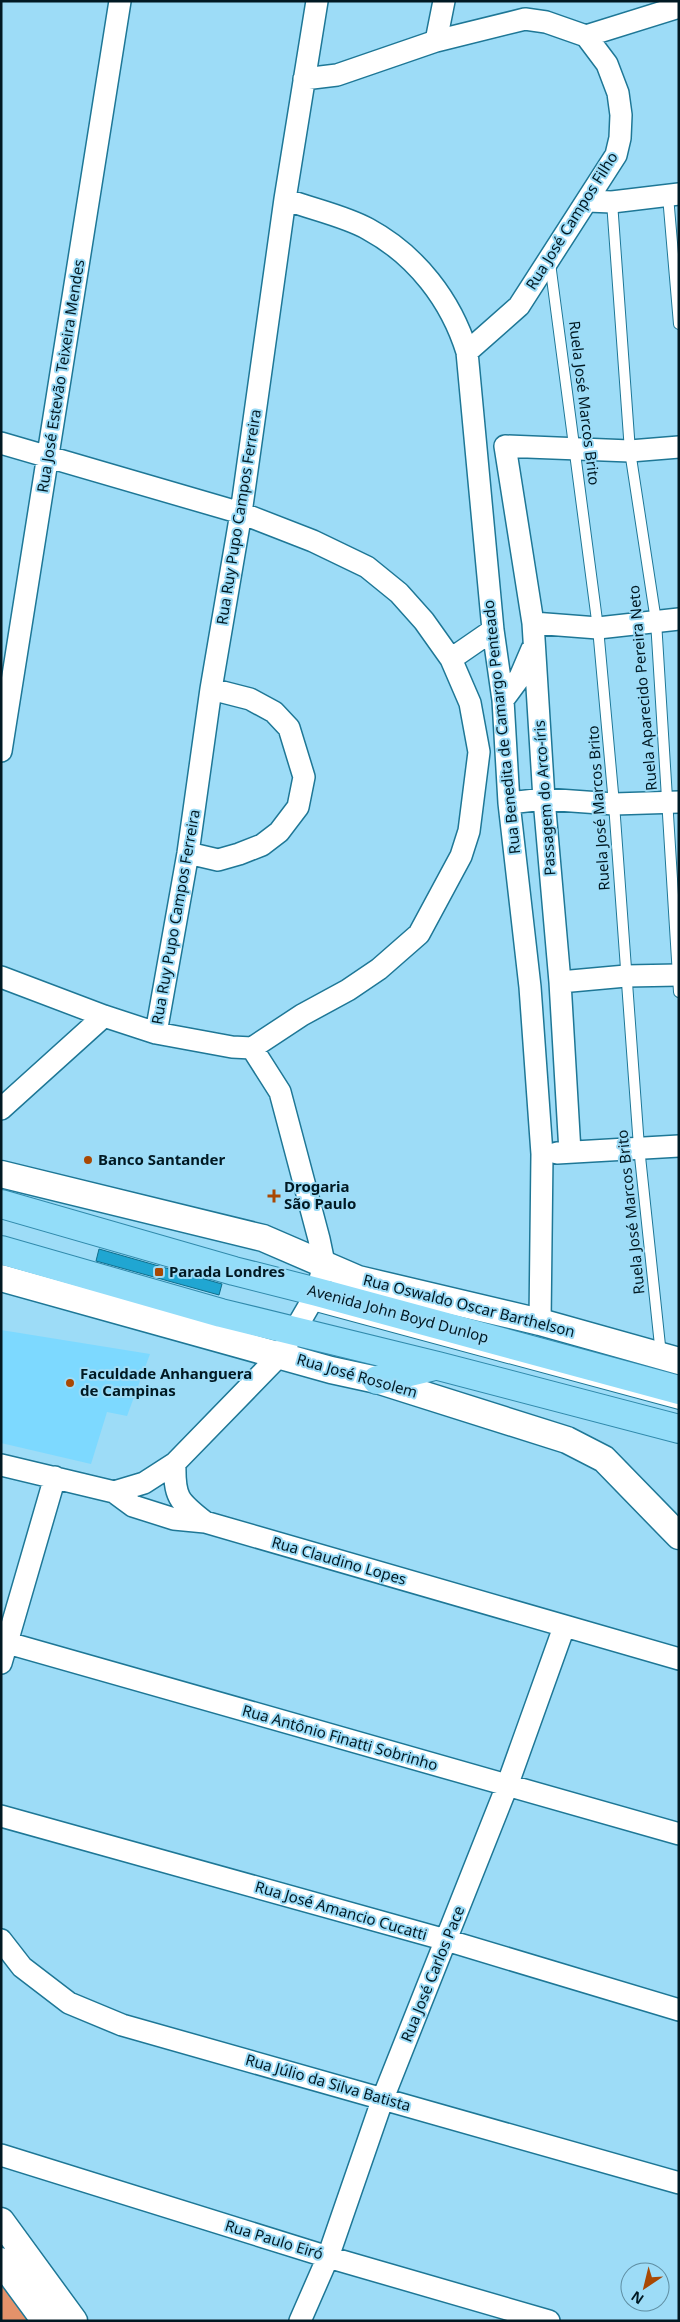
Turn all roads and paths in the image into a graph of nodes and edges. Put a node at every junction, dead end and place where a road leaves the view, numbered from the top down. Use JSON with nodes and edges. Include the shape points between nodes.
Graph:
{"nodes":[{"id":1,"x":120,"y":1,"type":"edge"},
{"id":2,"x":317,"y":1,"type":"edge"},
{"id":3,"x":444,"y":1,"type":"edge"},
{"id":4,"x":679,"y":6,"type":"edge"},
{"id":5,"x":586,"y":36,"type":"junction"},
{"id":6,"x":436,"y":41,"type":"junction"},
{"id":7,"x":304,"y":79,"type":"junction"},
{"id":8,"x":673,"y":195,"type":"edge"},
{"id":9,"x":285,"y":200,"type":"junction"},
{"id":10,"x":588,"y":201,"type":"junction"},
{"id":11,"x":612,"y":202,"type":"junction"},
{"id":12,"x":550,"y":260,"type":"junction"},
{"id":13,"x":679,"y":324,"type":"edge"},
{"id":14,"x":467,"y":352,"type":"junction"},
{"id":15,"x":1,"y":443,"type":"edge"},
{"id":16,"x":679,"y":447,"type":"edge"},
{"id":17,"x":575,"y":450,"type":"junction"},
{"id":18,"x":630,"y":451,"type":"junction"},
{"id":19,"x":49,"y":456,"type":"junction"},
{"id":20,"x":241,"y":513,"type":"junction"},
{"id":21,"x":679,"y":619,"type":"edge"},
{"id":22,"x":656,"y":621,"type":"junction"},
{"id":23,"x":533,"y":623,"type":"junction"},
{"id":24,"x":598,"y":628,"type":"junction"},
{"id":25,"x":493,"y":630,"type":"junction"},
{"id":26,"x":534,"y":644,"type":"junction"},
{"id":27,"x":450,"y":659,"type":"junction"},
{"id":28,"x":211,"y":689,"type":"junction"},
{"id":29,"x":503,"y":700,"type":"junction"},
{"id":30,"x":1,"y":751,"type":"edge"},
{"id":31,"x":544,"y":799,"type":"junction"},
{"id":32,"x":673,"y":802,"type":"edge"},
{"id":33,"x":509,"y":803,"type":"junction"},
{"id":34,"x":614,"y":804,"type":"junction"},
{"id":35,"x":188,"y":853,"type":"junction"},
{"id":36,"x":626,"y":976,"type":"junction"},
{"id":37,"x":1,"y":977,"type":"edge"},
{"id":38,"x":678,"y":981,"type":"edge"},
{"id":39,"x":560,"y":982,"type":"junction"},
{"id":40,"x":104,"y":1016,"type":"junction"},
{"id":41,"x":156,"y":1033,"type":"junction"},
{"id":42,"x":252,"y":1048,"type":"junction"},
{"id":43,"x":1,"y":1109,"type":"edge"},
{"id":44,"x":679,"y":1146,"type":"edge"},
{"id":45,"x":639,"y":1147,"type":"junction"},
{"id":46,"x":570,"y":1152,"type":"junction"},
{"id":47,"x":542,"y":1154,"type":"junction"},
{"id":48,"x":1,"y":1174,"type":"edge"},
{"id":49,"x":1,"y":1204,"type":"edge"},
{"id":50,"x":1,"y":1215,"type":"edge"},
{"id":51,"x":1,"y":1241,"type":"edge"},
{"id":52,"x":1,"y":1250,"type":"edge"},
{"id":53,"x":324,"y":1263,"type":"junction"},
{"id":54,"x":1,"y":1278,"type":"edge"},
{"id":55,"x":272,"y":1292,"type":"dead end"},
{"id":56,"x":309,"y":1299,"type":"junction"},
{"id":57,"x":540,"y":1322,"type":"junction"},
{"id":58,"x":292,"y":1337,"type":"junction"},
{"id":59,"x":670,"y":1358,"type":"edge"},
{"id":60,"x":438,"y":1366,"type":"junction"},
{"id":61,"x":376,"y":1380,"type":"junction"},
{"id":62,"x":679,"y":1390,"type":"edge"},
{"id":63,"x":679,"y":1404,"type":"edge"},
{"id":64,"x":679,"y":1419,"type":"edge"},
{"id":65,"x":679,"y":1429,"type":"edge"},
{"id":66,"x":7,"y":1463,"type":"edge"},
{"id":67,"x":175,"y":1463,"type":"junction"},
{"id":68,"x":55,"y":1477,"type":"junction"},
{"id":69,"x":114,"y":1492,"type":"junction"},
{"id":70,"x":205,"y":1522,"type":"junction"},
{"id":71,"x":679,"y":1536,"type":"edge"},
{"id":72,"x":564,"y":1627,"type":"junction"},
{"id":73,"x":4,"y":1641,"type":"edge"},
{"id":74,"x":679,"y":1659,"type":"edge"},
{"id":75,"x":1,"y":1663,"type":"edge"},
{"id":76,"x":507,"y":1786,"type":"junction"},
{"id":77,"x":1,"y":1816,"type":"edge"},
{"id":78,"x":679,"y":1834,"type":"edge"},
{"id":79,"x":1,"y":1940,"type":"edge"},
{"id":80,"x":446,"y":1940,"type":"junction"},
{"id":81,"x":679,"y":2010,"type":"edge"},
{"id":82,"x":383,"y":2098,"type":"junction"},
{"id":83,"x":1,"y":2155,"type":"edge"},
{"id":84,"x":679,"y":2183,"type":"edge"},
{"id":85,"x":1,"y":2221,"type":"edge"},
{"id":86,"x":328,"y":2257,"type":"junction"},
{"id":87,"x":1,"y":2261,"type":"edge"},
{"id":88,"x":45,"y":2321,"type":"edge"},
{"id":89,"x":74,"y":2321,"type":"edge"},
{"id":90,"x":300,"y":2321,"type":"edge"},
{"id":91,"x":549,"y":2321,"type":"edge"}],
"edges":[{"from":1,"to":19,"type":"street","name":"Rua José Estevão Teixeira Mendes"},
{"from":2,"to":7,"type":"street","name":"Rua Ruy Pupo Campos Ferreira"},
{"from":3,"to":6,"type":"street"},
{"from":4,"to":5,"type":"street"},
{"from":5,"to":6,"type":"street","via":[[546,22],[524,19]]},
{"from":5,"to":10,"type":"street","name":"Rua José Campos Filho","via":[[607,64],[618,93],[620,116],[616,155]]},
{"from":6,"to":7,"type":"street","via":[[337,75]]},
{"from":7,"to":9,"type":"street","name":"Rua Ruy Pupo Campos Ferreira"},
{"from":8,"to":11,"type":"street"},
{"from":8,"to":13,"type":"lane"},
{"from":9,"to":14,"type":"street","name":"Rua Benedita de Camargo Penteado","via":[[367,228],[396,246],[429,280],[444,302],[461,332]]},
{"from":9,"to":20,"type":"street","name":"Rua Ruy Pupo Campos Ferreira"},
{"from":10,"to":11,"type":"street"},
{"from":10,"to":12,"type":"street","name":"Rua José Campos Filho"},
{"from":11,"to":18,"type":"lane","name":"Ruela Aparecido Pereira Neto"},
{"from":12,"to":14,"type":"street","name":"Rua José Campos Filho","via":[[519,306]]},
{"from":12,"to":17,"type":"lane","name":"Ruela José Marcos Brito"},
{"from":14,"to":25,"type":"street","name":"Rua Benedita de Camargo Penteado"},
{"from":15,"to":19,"type":"street"},
{"from":16,"to":18,"type":"street"},
{"from":17,"to":18,"type":"street"},
{"from":17,"to":23,"type":"street","name":"Passagem do Arco-íris","via":[[505,446]]},
{"from":17,"to":24,"type":"lane","name":"Ruela José Marcos Brito"},
{"from":18,"to":22,"type":"lane","name":"Ruela Aparecido Pereira Neto"},
{"from":19,"to":20,"type":"street"},
{"from":19,"to":30,"type":"street","name":"Rua José Estevão Teixeira Mendes"},
{"from":20,"to":27,"type":"street","via":[[313,541],[367,567],[424,621]]},
{"from":20,"to":28,"type":"street","name":"Rua Ruy Pupo Campos Ferreira"},
{"from":21,"to":22,"type":"street"},
{"from":22,"to":24,"type":"street"},
{"from":22,"to":32,"type":"lane","name":"Ruela Aparecido Pereira Neto"},
{"from":23,"to":24,"type":"street"},
{"from":23,"to":26,"type":"street","name":"Passagem do Arco-íris"},
{"from":24,"to":34,"type":"lane","name":"Ruela José Marcos Brito"},
{"from":25,"to":27,"type":"street"},
{"from":25,"to":29,"type":"street","name":"Rua Benedita de Camargo Penteado"},
{"from":26,"to":29,"type":"street","via":[[520,677]]},
{"from":26,"to":31,"type":"street","name":"Passagem do Arco-íris"},
{"from":27,"to":42,"type":"street","via":[[470,703],[479,752],[469,831],[448,884],[419,934],[379,968]]},
{"from":28,"to":35,"type":"street","name":"Rua Ruy Pupo Campos Ferreira"},
{"from":28,"to":35,"type":"street","via":[[250,699],[274,712],[288,728],[304,777],[298,807],[279,832],[262,845],[218,860]]},
{"from":29,"to":33,"type":"street","name":"Rua Benedita de Camargo Penteado"},
{"from":31,"to":33,"type":"street"},
{"from":31,"to":34,"type":"street"},
{"from":31,"to":39,"type":"street","name":"Passagem do Arco-íris"},
{"from":32,"to":34,"type":"street"},
{"from":32,"to":38,"type":"lane","name":"Ruela Aparecido Pereira Neto"},
{"from":33,"to":47,"type":"street","name":"Rua Benedita de Camargo Penteado","via":[[530,987]]},
{"from":34,"to":36,"type":"lane","name":"Ruela José Marcos Brito"},
{"from":35,"to":41,"type":"street","name":"Rua Ruy Pupo Campos Ferreira"},
{"from":36,"to":38,"type":"street"},
{"from":36,"to":39,"type":"street"},
{"from":36,"to":45,"type":"lane","name":"Ruela José Marcos Brito"},
{"from":37,"to":40,"type":"street"},
{"from":39,"to":46,"type":"street","name":"Passagem do Arco-íris"},
{"from":40,"to":41,"type":"street"},
{"from":40,"to":43,"type":"street"},
{"from":41,"to":42,"type":"street"},
{"from":42,"to":53,"type":"street","via":[[280,1092]]},
{"from":44,"to":45,"type":"street"},
{"from":45,"to":46,"type":"street"},
{"from":45,"to":59,"type":"lane","name":"Ruela José Marcos Brito"},
{"from":46,"to":47,"type":"street"},
{"from":47,"to":57,"type":"street","name":"Rua Benedita de Camargo Penteado"},
{"from":48,"to":53,"type":"street","name":"Rua Oswaldo Oscar Barthelson","via":[[263,1238]]},
{"from":49,"to":56,"type":"main road","name":"Avenida John Boyd Dunlop","via":[[234,1271]]},
{"from":50,"to":55,"type":"lane","via":[[225,1276]]},
{"from":51,"to":58,"type":"lane"},
{"from":52,"to":58,"type":"main road"},
{"from":53,"to":56,"type":"street"},
{"from":53,"to":57,"type":"street","name":"Rua Oswaldo Oscar Barthelson","via":[[358,1279]]},
{"from":54,"to":58,"type":"street","name":"Rua José Rosolem"},
{"from":56,"to":58,"type":"street"},
{"from":56,"to":62,"type":"main road","name":"Avenida John Boyd Dunlop"},
{"from":56,"to":63,"type":"lane"},
{"from":57,"to":59,"type":"street","name":"Rua Oswaldo Oscar Barthelson"},
{"from":58,"to":60,"type":"main road"},
{"from":58,"to":61,"type":"street","name":"Rua José Rosolem","via":[[330,1370]]},
{"from":58,"to":64,"type":"lane"},
{"from":58,"to":67,"type":"street"},
{"from":60,"to":61,"type":"main road"},
{"from":60,"to":65,"type":"main road"},
{"from":61,"to":71,"type":"street","name":"Rua José Rosolem","via":[[568,1440],[604,1459]]},
{"from":66,"to":68,"type":"street","name":"Rua Claudino Lopes"},
{"from":67,"to":69,"type":"street","via":[[144,1484]]},
{"from":67,"to":70,"type":"street","via":[[174,1489],[185,1507]]},
{"from":68,"to":69,"type":"street","name":"Rua Claudino Lopes"},
{"from":68,"to":73,"type":"street"},
{"from":69,"to":70,"type":"street","name":"Rua Claudino Lopes","via":[[141,1509],[174,1519]]},
{"from":70,"to":72,"type":"street","name":"Rua Claudino Lopes"},
{"from":72,"to":74,"type":"street","name":"Rua Claudino Lopes"},
{"from":72,"to":76,"type":"street","name":"Rua José Carlos Pace"},
{"from":73,"to":75,"type":"street"},
{"from":73,"to":76,"type":"street","name":"Rua Antônio Finatti Sobrinho"},
{"from":76,"to":78,"type":"street","name":"Rua Antônio Finatti Sobrinho"},
{"from":76,"to":80,"type":"street","name":"Rua José Carlos Pace"},
{"from":77,"to":80,"type":"street","name":"Rua José Amancio Cucatti"},
{"from":79,"to":82,"type":"street","name":"Rua Júlio da Silva Batista","via":[[22,1967],[69,2003],[122,2026]]},
{"from":80,"to":81,"type":"street","name":"Rua José Amancio Cucatti"},
{"from":80,"to":82,"type":"street","name":"Rua José Carlos Pace"},
{"from":82,"to":84,"type":"street","name":"Rua Júlio da Silva Batista"},
{"from":82,"to":86,"type":"street","name":"Rua José Carlos Pace"},
{"from":83,"to":86,"type":"street","name":"Rua Paulo Eiró"},
{"from":85,"to":89,"type":"street"},
{"from":86,"to":90,"type":"street","name":"Rua José Carlos Pace"},
{"from":86,"to":91,"type":"street","name":"Rua Paulo Eiró"},
{"from":87,"to":88,"type":"street"}]}
